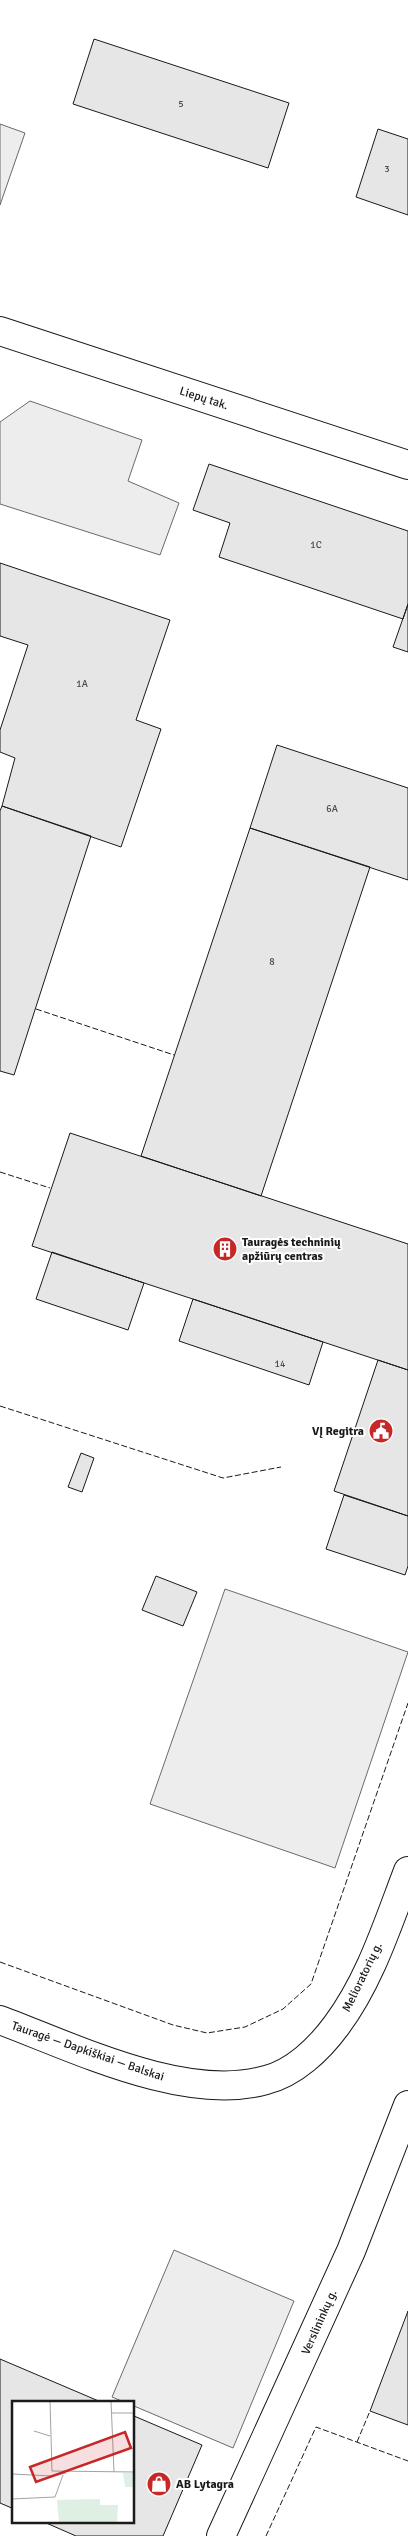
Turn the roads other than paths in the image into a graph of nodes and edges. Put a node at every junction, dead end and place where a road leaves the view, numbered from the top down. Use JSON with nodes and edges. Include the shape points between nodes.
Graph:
{"nodes":[{"id":1,"x":0,"y":331,"type":"edge"},
{"id":2,"x":408,"y":465,"type":"edge"},
{"id":3,"x":408,"y":1871,"type":"edge"},
{"id":4,"x":0,"y":2020,"type":"edge"},
{"id":5,"x":206,"y":2085,"type":"joint"},
{"id":6,"x":408,"y":2105,"type":"edge"},
{"id":7,"x":221,"y":2536,"type":"edge"}],
"edges":[{"from":1,"to":2,"type":"street","name":"Liepų tak."},
{"from":3,"to":5,"type":"street","name":"Melioratorių g.","via":[[364,1978],[323,2043],[301,2062],[268,2080],[245,2085]]},
{"from":4,"to":5,"type":"street","name":"Tauragė — Dapkiškiai — Balskai","via":[[119,2064],[170,2079]]},
{"from":6,"to":7,"type":"street","name":"Verslininkų g.","via":[[351,2251]]}]}
